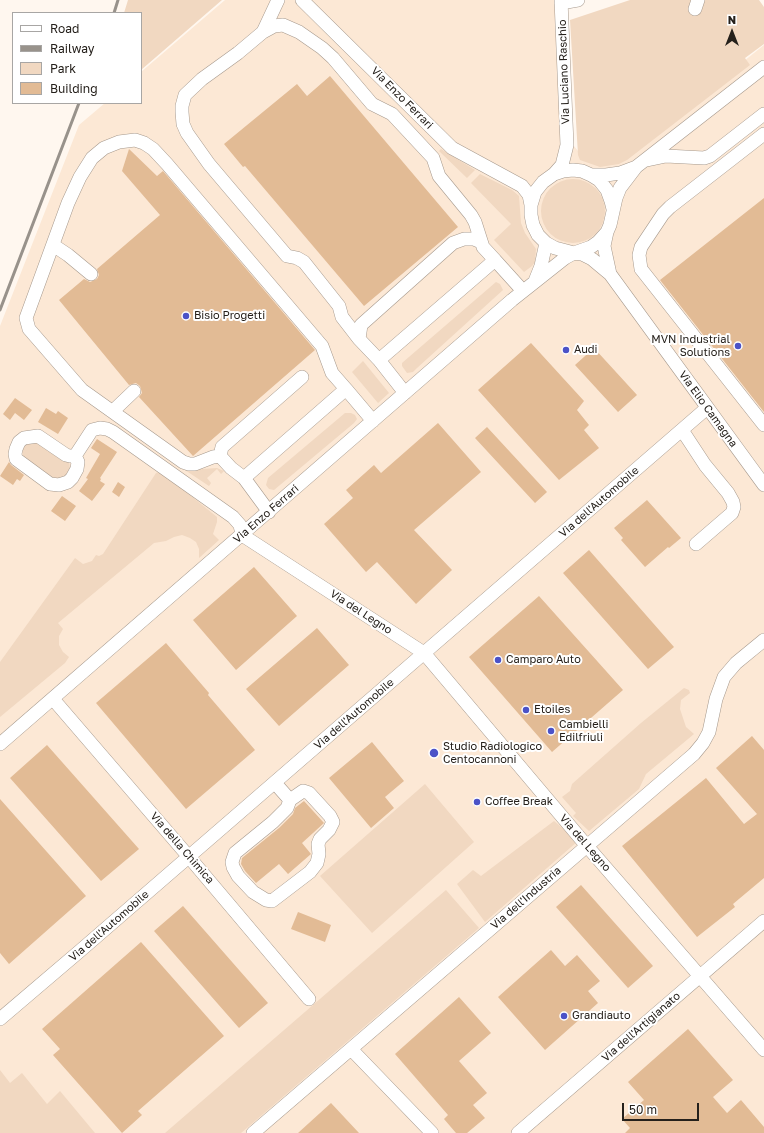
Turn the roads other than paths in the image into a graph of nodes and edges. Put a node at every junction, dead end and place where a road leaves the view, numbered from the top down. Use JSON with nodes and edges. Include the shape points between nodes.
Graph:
{"nodes":[{"id":1,"x":278,"y":0,"type":"edge"},
{"id":2,"x":302,"y":0,"type":"edge"},
{"id":3,"x":578,"y":0,"type":"edge"},
{"id":4,"x":561,"y":1,"type":"edge"},
{"id":5,"x":263,"y":32,"type":"junction"},
{"id":6,"x":764,"y":67,"type":"edge"},
{"id":7,"x":764,"y":114,"type":"edge"},
{"id":8,"x":764,"y":134,"type":"edge"},
{"id":9,"x":567,"y":145,"type":"junction"},
{"id":10,"x":639,"y":165,"type":"junction"},
{"id":11,"x":587,"y":173,"type":"junction"},
{"id":12,"x":554,"y":174,"type":"junction"},
{"id":13,"x":513,"y":181,"type":"junction"},
{"id":14,"x":543,"y":182,"type":"junction"},
{"id":15,"x":531,"y":204,"type":"junction"},
{"id":16,"x":613,"y":209,"type":"junction"},
{"id":17,"x":607,"y":232,"type":"junction"},
{"id":18,"x":481,"y":242,"type":"junction"},
{"id":19,"x":546,"y":243,"type":"junction"},
{"id":20,"x":53,"y":245,"type":"junction"},
{"id":21,"x":574,"y":253,"type":"junction"},
{"id":22,"x":495,"y":260,"type":"junction"},
{"id":23,"x":91,"y":274,"type":"dead end"},
{"id":24,"x":610,"y":274,"type":"junction"},
{"id":25,"x":528,"y":288,"type":"junction"},
{"id":26,"x":359,"y":340,"type":"junction"},
{"id":27,"x":379,"y":360,"type":"junction"},
{"id":28,"x":302,"y":377,"type":"dead end"},
{"id":29,"x":346,"y":389,"type":"junction"},
{"id":30,"x":134,"y":391,"type":"dead end"},
{"id":31,"x":405,"y":393,"type":"junction"},
{"id":32,"x":707,"y":408,"type":"junction"},
{"id":33,"x":113,"y":411,"type":"junction"},
{"id":34,"x":373,"y":421,"type":"junction"},
{"id":35,"x":764,"y":425,"type":"edge"},
{"id":36,"x":682,"y":430,"type":"junction"},
{"id":37,"x":75,"y":456,"type":"junction"},
{"id":38,"x":220,"y":456,"type":"junction"},
{"id":39,"x":244,"y":478,"type":"junction"},
{"id":40,"x":764,"y":485,"type":"edge"},
{"id":41,"x":269,"y":512,"type":"junction"},
{"id":42,"x":242,"y":535,"type":"junction"},
{"id":43,"x":696,"y":544,"type":"dead end"},
{"id":44,"x":764,"y":640,"type":"edge"},
{"id":45,"x":424,"y":653,"type":"junction"},
{"id":46,"x":53,"y":699,"type":"junction"},
{"id":47,"x":0,"y":744,"type":"edge"},
{"id":48,"x":275,"y":782,"type":"junction"},
{"id":49,"x":290,"y":800,"type":"junction"},
{"id":50,"x":586,"y":846,"type":"junction"},
{"id":51,"x":189,"y":857,"type":"junction"},
{"id":52,"x":764,"y":921,"type":"edge"},
{"id":53,"x":700,"y":976,"type":"junction"},
{"id":54,"x":309,"y":999,"type":"dead end"},
{"id":55,"x":0,"y":1019,"type":"edge"},
{"id":56,"x":351,"y":1049,"type":"junction"},
{"id":57,"x":764,"y":1050,"type":"edge"},
{"id":58,"x":524,"y":1131,"type":"edge"},
{"id":59,"x":253,"y":1133,"type":"edge"},
{"id":60,"x":432,"y":1133,"type":"edge"}],
"edges":[{"from":1,"to":5,"type":"street"},
{"from":2,"to":13,"type":"street","name":"Via Enzo Ferrari","via":[[452,148]]},
{"from":3,"to":4,"type":"street"},
{"from":4,"to":9,"type":"street","name":"Via Luciano Raschio"},
{"from":5,"to":18,"type":"street","via":[[274,26],[283,25],[299,32],[333,58],[372,104],[400,121],[434,158],[439,176],[476,222]]},
{"from":5,"to":26,"type":"street","via":[[185,95],[182,106],[183,124],[209,164],[287,256],[304,262],[339,306],[342,317]]},
{"from":6,"to":10,"type":"street"},
{"from":7,"to":10,"type":"street","via":[[710,156],[659,157]]},
{"from":8,"to":35,"type":"street","via":[[670,207],[641,247],[639,255],[641,269]]},
{"from":9,"to":11,"type":"street","name":"Via Luciano Raschio","via":[[574,163]]},
{"from":9,"to":12,"type":"street","name":"Via Luciano Raschio","via":[[562,165]]},
{"from":10,"to":11,"type":"street","via":[[620,173]]},
{"from":10,"to":16,"type":"street","via":[[620,188]]},
{"from":11,"to":12,"type":"street","name":"Via Luciano Raschio","via":[[563,171]]},
{"from":11,"to":16,"type":"street","name":"Via Luciano Raschio","via":[[599,180]]},
{"from":12,"to":14,"type":"street","name":"Via Luciano Raschio"},
{"from":13,"to":14,"type":"street","name":"Via Enzo Ferrari"},
{"from":13,"to":15,"type":"street","name":"Via Enzo Ferrari","via":[[526,190]]},
{"from":14,"to":15,"type":"street","name":"Via Luciano Raschio","via":[[535,192]]},
{"from":15,"to":19,"type":"street","via":[[533,226]]},
{"from":16,"to":17,"type":"street"},
{"from":17,"to":21,"type":"street","via":[[591,247]]},
{"from":17,"to":24,"type":"street","name":"Via Elio Camagna","via":[[604,246]]},
{"from":18,"to":22,"type":"street"},
{"from":18,"to":26,"type":"street","via":[[464,239],[452,243],[361,325]]},
{"from":19,"to":21,"type":"street","via":[[554,248]]},
{"from":19,"to":25,"type":"street","name":"Via Enzo Ferrari","via":[[541,266]]},
{"from":20,"to":23,"type":"street"},
{"from":20,"to":29,"type":"street","via":[[73,191],[92,158],[104,148],[119,142],[135,140],[144,143],[167,164],[322,346],[332,373]]},
{"from":20,"to":33,"type":"street","via":[[26,318],[29,329],[82,390]]},
{"from":21,"to":24,"type":"street","name":"Via Elio Camagna","via":[[592,259]]},
{"from":21,"to":25,"type":"street","name":"Via Enzo Ferrari"},
{"from":22,"to":25,"type":"street"},
{"from":22,"to":27,"type":"street"},
{"from":24,"to":32,"type":"street","name":"Via Elio Camagna"},
{"from":25,"to":31,"type":"street","name":"Via Enzo Ferrari"},
{"from":26,"to":27,"type":"street"},
{"from":27,"to":31,"type":"street"},
{"from":28,"to":38,"type":"street","via":[[222,447]]},
{"from":29,"to":34,"type":"street"},
{"from":29,"to":39,"type":"street"},
{"from":30,"to":33,"type":"street"},
{"from":31,"to":34,"type":"street","name":"Via Enzo Ferrari"},
{"from":32,"to":36,"type":"street","name":"Via dell'Automobile"},
{"from":32,"to":40,"type":"street","name":"Via Elio Camagna"},
{"from":33,"to":38,"type":"street","via":[[183,462],[195,464]]},
{"from":34,"to":41,"type":"street","name":"Via Enzo Ferrari"},
{"from":36,"to":43,"type":"street","via":[[728,493],[734,507],[732,513]]},
{"from":36,"to":45,"type":"street","name":"Via dell'Automobile"},
{"from":37,"to":37,"type":"street","via":[[78,462],[72,478],[59,485],[50,484],[16,458],[16,449],[24,438],[38,436],[66,455]]},
{"from":37,"to":42,"type":"street","via":[[92,430],[107,429],[233,517],[240,525]]},
{"from":38,"to":39,"type":"street"},
{"from":39,"to":41,"type":"street"},
{"from":41,"to":42,"type":"street","name":"Via Enzo Ferrari"},
{"from":42,"to":45,"type":"street","name":"Via del Legno"},
{"from":42,"to":46,"type":"street","name":"Via Enzo Ferrari"},
{"from":44,"to":50,"type":"street","name":"Via dell'Industria","via":[[736,663],[724,677],[716,699],[710,732],[694,754]]},
{"from":45,"to":48,"type":"street","name":"Via dell'Automobile"},
{"from":45,"to":50,"type":"street","name":"Via del Legno"},
{"from":46,"to":47,"type":"street","name":"Via Enzo Ferrari"},
{"from":46,"to":51,"type":"street","name":"Via della Chimica"},
{"from":48,"to":49,"type":"street"},
{"from":48,"to":51,"type":"street","name":"Via dell'Automobile"},
{"from":49,"to":49,"type":"street","via":[[303,791],[309,793],[333,822],[320,839],[317,863],[310,872],[272,901],[266,900],[253,892],[238,876],[232,862],[236,853],[287,808]]},
{"from":50,"to":53,"type":"street","name":"Via del Legno"},
{"from":50,"to":56,"type":"street","name":"Via dell'Industria"},
{"from":51,"to":54,"type":"street","name":"Via della Chimica"},
{"from":51,"to":55,"type":"street","name":"Via dell'Automobile"},
{"from":52,"to":53,"type":"street","name":"Via dell'Artigianato"},
{"from":53,"to":57,"type":"street","name":"Via del Legno"},
{"from":53,"to":58,"type":"street","name":"Via dell'Artigianato"},
{"from":56,"to":59,"type":"street","name":"Via dell'Industria"},
{"from":56,"to":60,"type":"street"}]}
